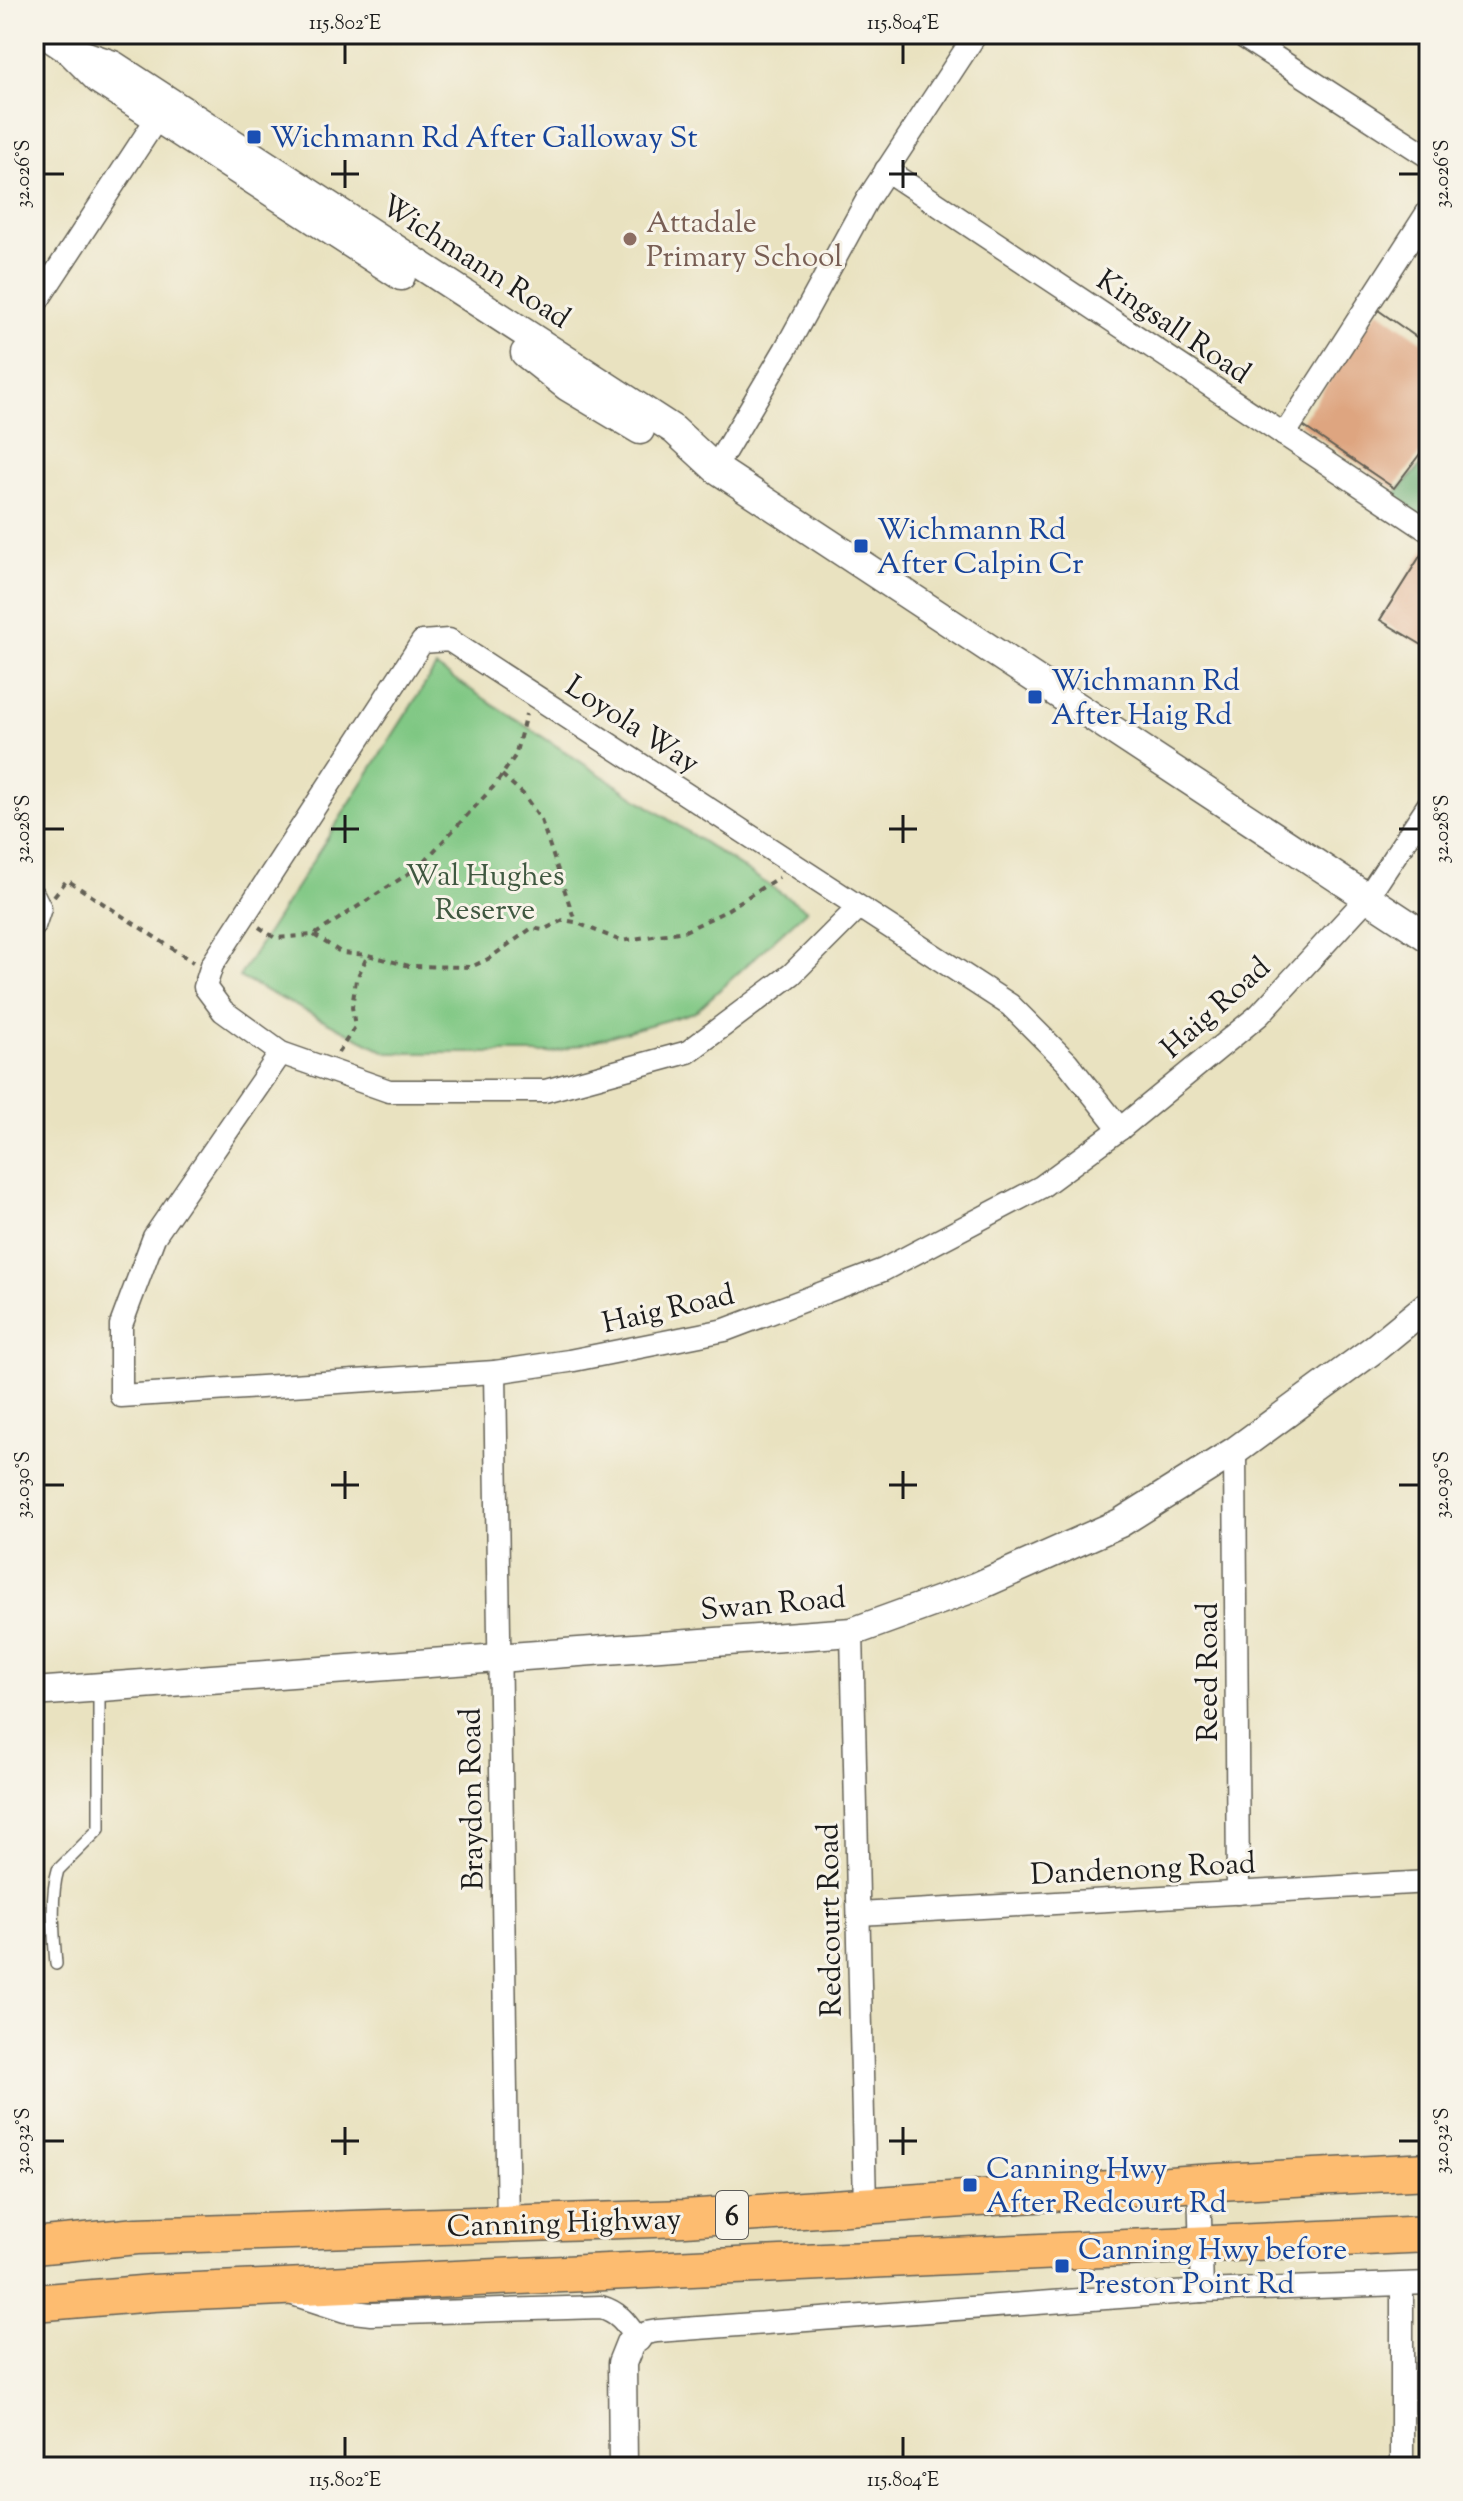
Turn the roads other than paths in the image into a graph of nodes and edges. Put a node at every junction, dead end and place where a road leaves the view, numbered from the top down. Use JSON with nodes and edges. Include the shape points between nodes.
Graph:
{"nodes":[{"id":1,"x":45,"y":34,"type":"edge"},
{"id":2,"x":976,"y":34,"type":"edge"},
{"id":3,"x":1239,"y":34,"type":"edge"},
{"id":4,"x":162,"y":110,"type":"junction"},
{"id":5,"x":1429,"y":157,"type":"edge"},
{"id":6,"x":886,"y":170,"type":"junction"},
{"id":7,"x":1429,"y":210,"type":"edge"},
{"id":8,"x":34,"y":306,"type":"edge"},
{"id":9,"x":1284,"y":435,"type":"junction"},
{"id":10,"x":715,"y":468,"type":"junction"},
{"id":11,"x":1429,"y":531,"type":"edge"},
{"id":12,"x":1429,"y":804,"type":"edge"},
{"id":13,"x":1367,"y":898,"type":"junction"},
{"id":14,"x":859,"y":907,"type":"junction"},
{"id":15,"x":1429,"y":938,"type":"edge"},
{"id":16,"x":281,"y":1053,"type":"junction"},
{"id":17,"x":1120,"y":1129,"type":"junction"},
{"id":18,"x":1429,"y":1304,"type":"edge"},
{"id":19,"x":495,"y":1372,"type":"junction"},
{"id":20,"x":1235,"y":1451,"type":"junction"},
{"id":21,"x":852,"y":1632,"type":"junction"},
{"id":22,"x":499,"y":1659,"type":"junction"},
{"id":23,"x":99,"y":1688,"type":"junction"},
{"id":24,"x":34,"y":1692,"type":"edge"},
{"id":25,"x":1429,"y":1882,"type":"edge"},
{"id":26,"x":1238,"y":1893,"type":"junction"},
{"id":27,"x":859,"y":1914,"type":"junction"},
{"id":28,"x":56,"y":1964,"type":"dead end"},
{"id":29,"x":1429,"y":2171,"type":"edge"},
{"id":30,"x":1199,"y":2183,"type":"junction"},
{"id":31,"x":865,"y":2206,"type":"junction"},
{"id":32,"x":508,"y":2225,"type":"junction"},
{"id":33,"x":1429,"y":2234,"type":"edge"},
{"id":34,"x":1201,"y":2245,"type":"junction"},
{"id":35,"x":34,"y":2246,"type":"edge"},
{"id":36,"x":1429,"y":2283,"type":"edge"},
{"id":37,"x":1402,"y":2285,"type":"junction"},
{"id":38,"x":277,"y":2288,"type":"junction"},
{"id":39,"x":1202,"y":2291,"type":"junction"},
{"id":40,"x":34,"y":2303,"type":"edge"},
{"id":41,"x":637,"y":2338,"type":"junction"},
{"id":42,"x":623,"y":2467,"type":"edge"},
{"id":43,"x":1402,"y":2467,"type":"edge"}],
"edges":[{"from":1,"to":4,"type":"street","name":"Wichmann Road","via":[[69,50],[113,65]]},
{"from":2,"to":6,"type":"street"},
{"from":3,"to":5,"type":"street"},
{"from":4,"to":8,"type":"street"},
{"from":4,"to":10,"type":"street","name":"Wichmann Road","via":[[674,430]]},
{"from":6,"to":9,"type":"street","name":"Kingsall Road"},
{"from":6,"to":10,"type":"street"},
{"from":7,"to":9,"type":"street"},
{"from":9,"to":11,"type":"street","name":"Kingsall Road"},
{"from":10,"to":13,"type":"street","name":"Wichmann Road"},
{"from":12,"to":13,"type":"street","name":"Haig Road"},
{"from":13,"to":15,"type":"street","name":"Wichmann Road"},
{"from":13,"to":17,"type":"street","name":"Haig Road","via":[[1259,1015]]},
{"from":14,"to":16,"type":"street","via":[[792,974],[688,1052],[545,1091],[389,1091]]},
{"from":14,"to":16,"type":"street","name":"Loyola Way","via":[[449,640],[422,642],[208,979],[223,1011]]},
{"from":14,"to":17,"type":"street","name":"Loyola Way","via":[[1010,1005],[1067,1062]]},
{"from":16,"to":19,"type":"street","name":"Haig Road","via":[[154,1237],[121,1325],[121,1396]]},
{"from":17,"to":19,"type":"street","name":"Haig Road","via":[[1041,1187],[883,1270],[725,1330]]},
{"from":18,"to":20,"type":"street","name":"Swan Road"},
{"from":19,"to":22,"type":"street","name":"Braydon Road"},
{"from":20,"to":21,"type":"street","name":"Swan Road","via":[[1120,1523],[976,1587]]},
{"from":20,"to":26,"type":"street","name":"Reed Road"},
{"from":21,"to":22,"type":"street","name":"Swan Road"},
{"from":21,"to":27,"type":"street","name":"Redcourt Road"},
{"from":22,"to":23,"type":"street","name":"Swan Road"},
{"from":22,"to":32,"type":"street","name":"Braydon Road"},
{"from":23,"to":24,"type":"street","name":"Swan Road"},
{"from":23,"to":28,"type":"lane","via":[[99,1829],[56,1878]]},
{"from":25,"to":26,"type":"street","name":"Dandenong Road"},
{"from":26,"to":27,"type":"street","name":"Dandenong Road"},
{"from":27,"to":31,"type":"street","name":"Redcourt Road"},
{"from":29,"to":30,"type":"highway","name":"Canning Highway","number":"6"},
{"from":30,"to":31,"type":"highway","name":"Canning Highway","number":"6"},
{"from":30,"to":34,"type":"street"},
{"from":31,"to":32,"type":"highway","name":"Canning Highway","number":"6"},
{"from":32,"to":35,"type":"highway","name":"Canning Highway","number":"6","via":[[137,2236]]},
{"from":33,"to":34,"type":"highway","name":"Canning Highway","number":"6"},
{"from":34,"to":38,"type":"highway","name":"Canning Highway","number":"6"},
{"from":34,"to":39,"type":"street"},
{"from":36,"to":37,"type":"street"},
{"from":37,"to":39,"type":"street"},
{"from":37,"to":43,"type":"street"},
{"from":38,"to":40,"type":"highway","name":"Canning Highway","number":"6"},
{"from":38,"to":41,"type":"street","name":"Canning Highway","via":[[345,2311],[371,2314],[601,2307],[622,2317]]},
{"from":39,"to":41,"type":"street","via":[[657,2331]]},
{"from":41,"to":42,"type":"street","via":[[622,2363]]}]}
